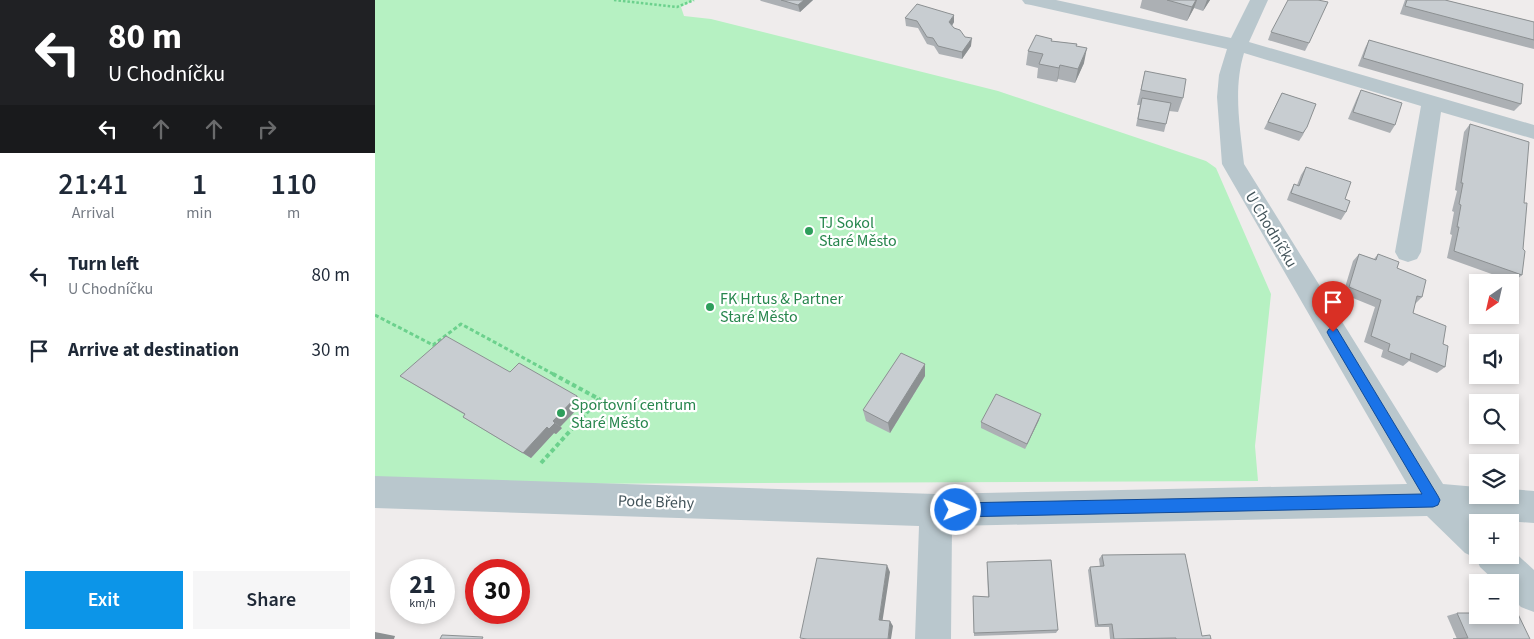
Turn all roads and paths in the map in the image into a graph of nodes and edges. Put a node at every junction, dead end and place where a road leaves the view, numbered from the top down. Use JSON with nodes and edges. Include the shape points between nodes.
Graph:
{"nodes":[{"id":1,"x":614,"y":0,"type":"edge"},
{"id":2,"x":694,"y":0,"type":"edge"},
{"id":3,"x":1031,"y":0,"type":"edge"},
{"id":4,"x":1259,"y":0,"type":"edge"},
{"id":5,"x":1237,"y":45,"type":"junction"},
{"id":6,"x":1432,"y":102,"type":"junction"},
{"id":7,"x":1534,"y":132,"type":"edge"},
{"id":8,"x":1408,"y":252,"type":"dead end"},
{"id":9,"x":375,"y":315,"type":"edge"},
{"id":10,"x":375,"y":492,"type":"edge"},
{"id":11,"x":510,"y":497,"type":"junction"},
{"id":12,"x":1433,"y":500,"type":"junction"},
{"id":13,"x":1534,"y":507,"type":"edge"},
{"id":14,"x":936,"y":510,"type":"junction"},
{"id":15,"x":1469,"y":534,"type":"edge"},
{"id":16,"x":1502,"y":564,"type":"edge"},
{"id":17,"x":1534,"y":594,"type":"edge"},
{"id":18,"x":933,"y":639,"type":"edge"}],
"edges":[{"from":1,"to":2,"type":"path","via":[[677,7]]},
{"from":3,"to":5,"type":"street"},
{"from":4,"to":5,"type":"street","name":"U Chodníčku"},
{"from":5,"to":6,"type":"street"},
{"from":5,"to":12,"type":"street","name":"U Chodníčku","via":[[1229,76],[1233,164]]},
{"from":6,"to":7,"type":"street"},
{"from":6,"to":8,"type":"street"},
{"from":9,"to":11,"type":"path","via":[[433,345],[461,324],[599,398]]},
{"from":10,"to":11,"type":"street","name":"Pode Břehy"},
{"from":11,"to":14,"type":"street","name":"Pode Břehy"},
{"from":12,"to":13,"type":"street","name":"Pode Břehy"},
{"from":12,"to":14,"type":"street","name":"Pode Břehy"},
{"from":12,"to":15,"type":"street"},
{"from":14,"to":18,"type":"street"},
{"from":16,"to":17,"type":"street"}]}
